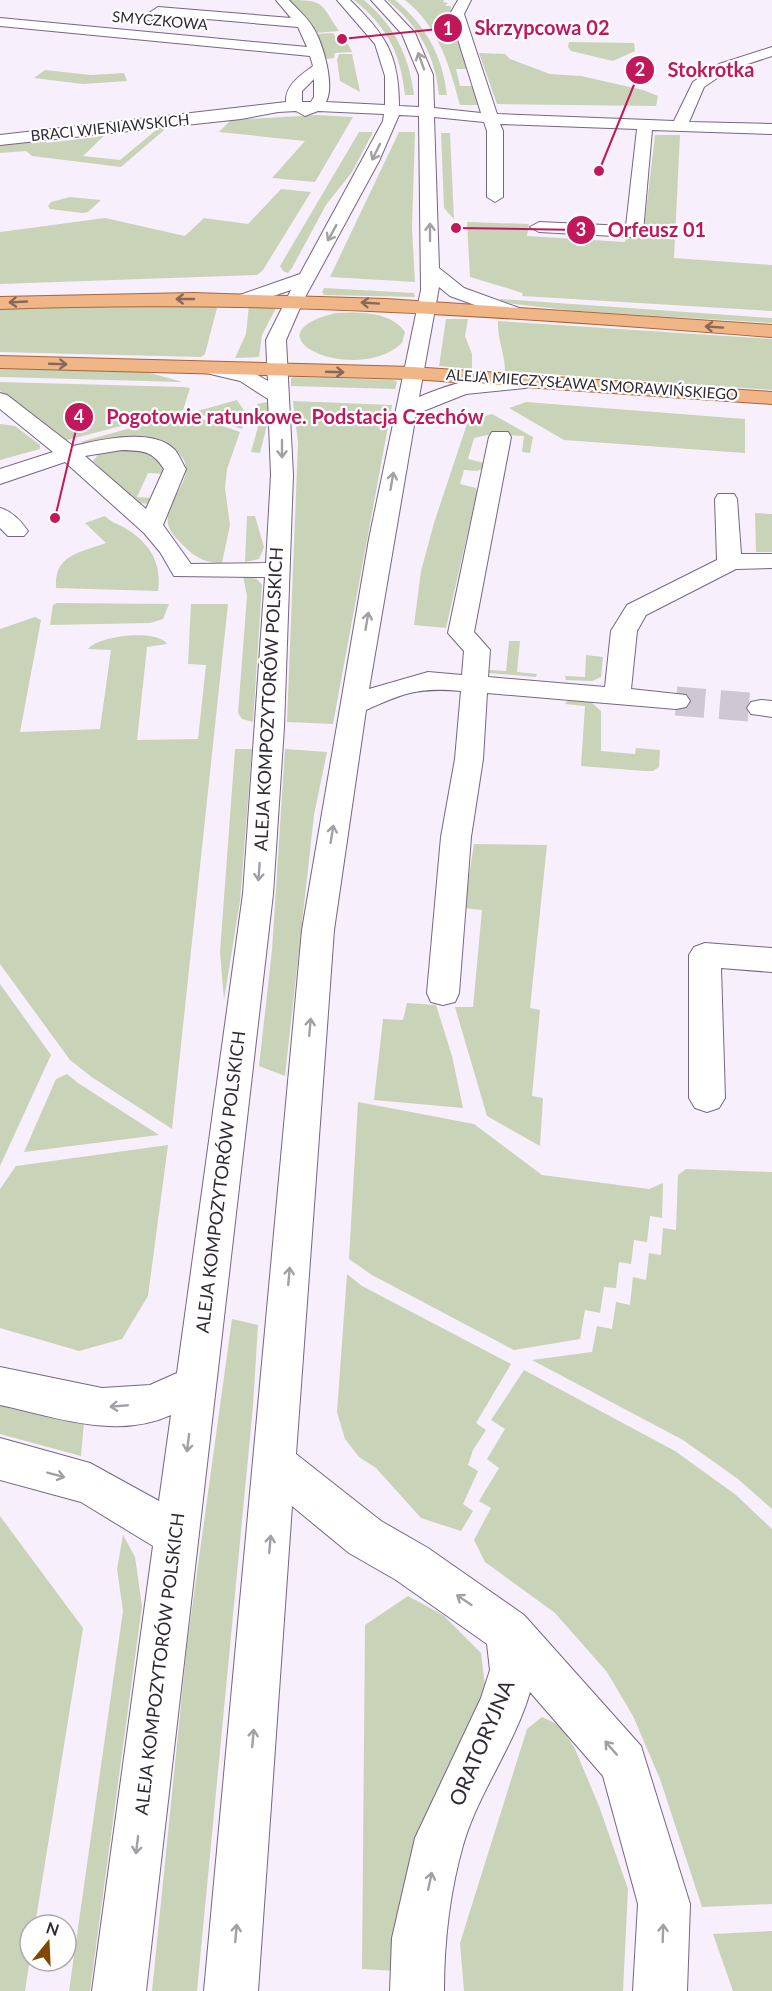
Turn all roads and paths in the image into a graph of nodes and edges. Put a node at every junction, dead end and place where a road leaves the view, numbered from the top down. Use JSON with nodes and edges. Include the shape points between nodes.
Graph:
{"nodes":[{"id":1,"x":282,"y":0,"type":"edge"},
{"id":2,"x":343,"y":0,"type":"edge"},
{"id":3,"x":377,"y":0,"type":"edge"},
{"id":4,"x":465,"y":0,"type":"edge"},
{"id":5,"x":150,"y":12,"type":"dead end"},
{"id":6,"x":0,"y":22,"type":"edge"},
{"id":7,"x":302,"y":22,"type":"junction"},
{"id":8,"x":164,"y":38,"type":"junction"},
{"id":9,"x":150,"y":50,"type":"dead end"},
{"id":10,"x":772,"y":51,"type":"edge"},
{"id":11,"x":319,"y":60,"type":"junction"},
{"id":12,"x":305,"y":108,"type":"junction"},
{"id":13,"x":392,"y":113,"type":"junction"},
{"id":14,"x":428,"y":115,"type":"junction"},
{"id":15,"x":491,"y":119,"type":"junction"},
{"id":16,"x":645,"y":125,"type":"junction"},
{"id":17,"x":679,"y":126,"type":"junction"},
{"id":18,"x":772,"y":129,"type":"edge"},
{"id":19,"x":0,"y":140,"type":"edge"},
{"id":20,"x":495,"y":197,"type":"dead end"},
{"id":21,"x":539,"y":227,"type":"dead end"},
{"id":22,"x":430,"y":270,"type":"junction"},
{"id":23,"x":306,"y":279,"type":"junction"},
{"id":24,"x":244,"y":300,"type":"junction"},
{"id":25,"x":294,"y":301,"type":"junction"},
{"id":26,"x":0,"y":303,"type":"edge"},
{"id":27,"x":428,"y":306,"type":"junction"},
{"id":28,"x":513,"y":312,"type":"junction"},
{"id":29,"x":772,"y":331,"type":"edge"},
{"id":30,"x":0,"y":362,"type":"edge"},
{"id":31,"x":209,"y":368,"type":"junction"},
{"id":32,"x":277,"y":370,"type":"junction"},
{"id":33,"x":412,"y":373,"type":"junction"},
{"id":34,"x":535,"y":382,"type":"junction"},
{"id":35,"x":279,"y":397,"type":"junction"},
{"id":36,"x":772,"y":398,"type":"edge"},
{"id":37,"x":0,"y":399,"type":"edge"},
{"id":38,"x":404,"y":412,"type":"junction"},
{"id":39,"x":500,"y":437,"type":"dead end"},
{"id":40,"x":70,"y":454,"type":"junction"},
{"id":41,"x":0,"y":477,"type":"edge"},
{"id":42,"x":726,"y":499,"type":"dead end"},
{"id":43,"x":151,"y":526,"type":"junction"},
{"id":44,"x":772,"y":561,"type":"edge"},
{"id":45,"x":729,"y":563,"type":"junction"},
{"id":46,"x":277,"y":570,"type":"junction"},
{"id":47,"x":380,"y":659,"type":"junction"},
{"id":48,"x":428,"y":680,"type":"junction"},
{"id":49,"x":475,"y":683,"type":"junction"},
{"id":50,"x":617,"y":695,"type":"junction"},
{"id":51,"x":676,"y":700,"type":"tunnel mouth"},
{"id":52,"x":353,"y":706,"type":"junction"},
{"id":53,"x":772,"y":960,"type":"edge"},
{"id":54,"x":443,"y":993,"type":"dead end"},
{"id":55,"x":707,"y":1098,"type":"dead end"},
{"id":56,"x":195,"y":1385,"type":"junction"},
{"id":57,"x":0,"y":1386,"type":"edge"},
{"id":58,"x":0,"y":1459,"type":"edge"},
{"id":59,"x":276,"y":1465,"type":"junction"},
{"id":60,"x":176,"y":1535,"type":"junction"},
{"id":61,"x":508,"y":1630,"type":"junction"},
{"id":62,"x":119,"y":1991,"type":"edge"},
{"id":63,"x":231,"y":1991,"type":"edge"},
{"id":64,"x":417,"y":1991,"type":"edge"},
{"id":65,"x":660,"y":1991,"type":"edge"}],
"edges":[{"from":1,"to":7,"type":"street"},
{"from":2,"to":13,"type":"street","via":[[382,44],[392,76]]},
{"from":14,"to":3,"type":"street","one_way":true,"via":[[426,75],[414,44]]},
{"from":4,"to":15,"type":"street","via":[[457,14]]},
{"from":5,"to":7,"type":"street"},
{"from":6,"to":8,"type":"street","name":"SMYCZKOWA"},
{"from":7,"to":11,"type":"street"},
{"from":8,"to":9,"type":"street"},
{"from":8,"to":11,"type":"street","name":"SMYCZKOWA"},
{"from":10,"to":17,"type":"street","via":[[724,67],[698,85]]},
{"from":11,"to":12,"type":"street","via":[[323,91]]},
{"from":11,"to":12,"type":"street","via":[[294,92]]},
{"from":12,"to":13,"type":"street","name":"BRACI WIENIAWSKICH"},
{"from":12,"to":19,"type":"street","name":"BRACI WIENIAWSKICH"},
{"from":13,"to":14,"type":"street","name":"BRACI WIENIAWSKICH"},
{"from":13,"to":23,"type":"street","one_way":true,"via":[[371,161]]},
{"from":14,"to":15,"type":"street","name":"BRACI WIENIAWSKICH","via":[[460,121]]},
{"from":22,"to":14,"type":"street","one_way":true},
{"from":15,"to":16,"type":"street","name":"BRACI WIENIAWSKICH"},
{"from":15,"to":20,"type":"street","via":[[495,130]]},
{"from":16,"to":17,"type":"street","name":"BRACI WIENIAWSKICH"},
{"from":16,"to":21,"type":"street","via":[[634,232]]},
{"from":17,"to":18,"type":"street","name":"BRACI WIENIAWSKICH"},
{"from":22,"to":27,"type":"street"},
{"from":22,"to":28,"type":"street","via":[[458,292]]},
{"from":23,"to":24,"type":"street"},
{"from":23,"to":25,"type":"street"},
{"from":24,"to":25,"type":"main road"},
{"from":24,"to":26,"type":"main road","one_way":true},
{"from":27,"to":25,"type":"main road","one_way":true},
{"from":25,"to":32,"type":"street","name":"ALEJA KOMPOZYTORÓW POLSKICH","via":[[276,340]]},
{"from":27,"to":28,"type":"main road"},
{"from":27,"to":33,"type":"street"},
{"from":29,"to":28,"type":"main road","one_way":true},
{"from":30,"to":31,"type":"main road","one_way":true},
{"from":31,"to":32,"type":"main road"},
{"from":31,"to":35,"type":"street","via":[[247,377]]},
{"from":32,"to":33,"type":"main road","name":"ALEJA MIECZYSŁAWA SMORAWIŃSKIEGO","one_way":true},
{"from":32,"to":35,"type":"street","name":"ALEJA KOMPOZYTORÓW POLSKICH"},
{"from":33,"to":34,"type":"main road","name":"ALEJA MIECZYSŁAWA SMORAWIŃSKIEGO"},
{"from":33,"to":38,"type":"street"},
{"from":34,"to":36,"type":"main road","name":"ALEJA MIECZYSŁAWA SMORAWIŃSKIEGO"},
{"from":34,"to":38,"type":"street","via":[[457,388]]},
{"from":35,"to":46,"type":"street","name":"ALEJA KOMPOZYTORÓW POLSKICH","one_way":true,"via":[[282,465]]},
{"from":37,"to":40,"type":"street"},
{"from":47,"to":38,"type":"street","one_way":true},
{"from":39,"to":49,"type":"street","via":[[461,633],[477,650]]},
{"from":40,"to":41,"type":"street"},
{"from":40,"to":43,"type":"street"},
{"from":40,"to":43,"type":"street","via":[[122,442],[150,446],[167,455],[174,462],[174,475]]},
{"from":42,"to":45,"type":"street"},
{"from":43,"to":46,"type":"street","via":[[174,550],[183,571]]},
{"from":44,"to":45,"type":"street"},
{"from":45,"to":50,"type":"street","via":[[636,610],[624,631]]},
{"from":46,"to":56,"type":"street","name":"ALEJA KOMPOZYTORÓW POLSKICH","one_way":true,"via":[[258,894]]},
{"from":47,"to":48,"type":"street"},
{"from":47,"to":52,"type":"street"},
{"from":48,"to":49,"type":"street"},
{"from":48,"to":52,"type":"street","via":[[391,689]]},
{"from":49,"to":50,"type":"street"},
{"from":49,"to":54,"type":"street","via":[[469,759],[456,837]]},
{"from":50,"to":51,"type":"street"},
{"from":59,"to":52,"type":"street","one_way":true,"via":[[318,930]]},
{"from":53,"to":55,"type":"street","via":[[705,955]]},
{"from":56,"to":57,"type":"street","one_way":true,"via":[[151,1404],[102,1408]]},
{"from":56,"to":60,"type":"street","name":"ALEJA KOMPOZYTORÓW POLSKICH","one_way":true},
{"from":58,"to":60,"type":"street","one_way":true,"via":[[90,1484]]},
{"from":61,"to":59,"type":"street","one_way":true,"via":[[358,1531]]},
{"from":63,"to":59,"type":"street","one_way":true},
{"from":60,"to":62,"type":"street","name":"ALEJA KOMPOZYTORÓW POLSKICH","one_way":true},
{"from":64,"to":61,"type":"street","name":"ORATORYJNA","one_way":true,"via":[[418,1938],[440,1838],[503,1704],[513,1670]]},
{"from":65,"to":61,"type":"street","one_way":true,"via":[[664,1904],[624,1763]]}]}
